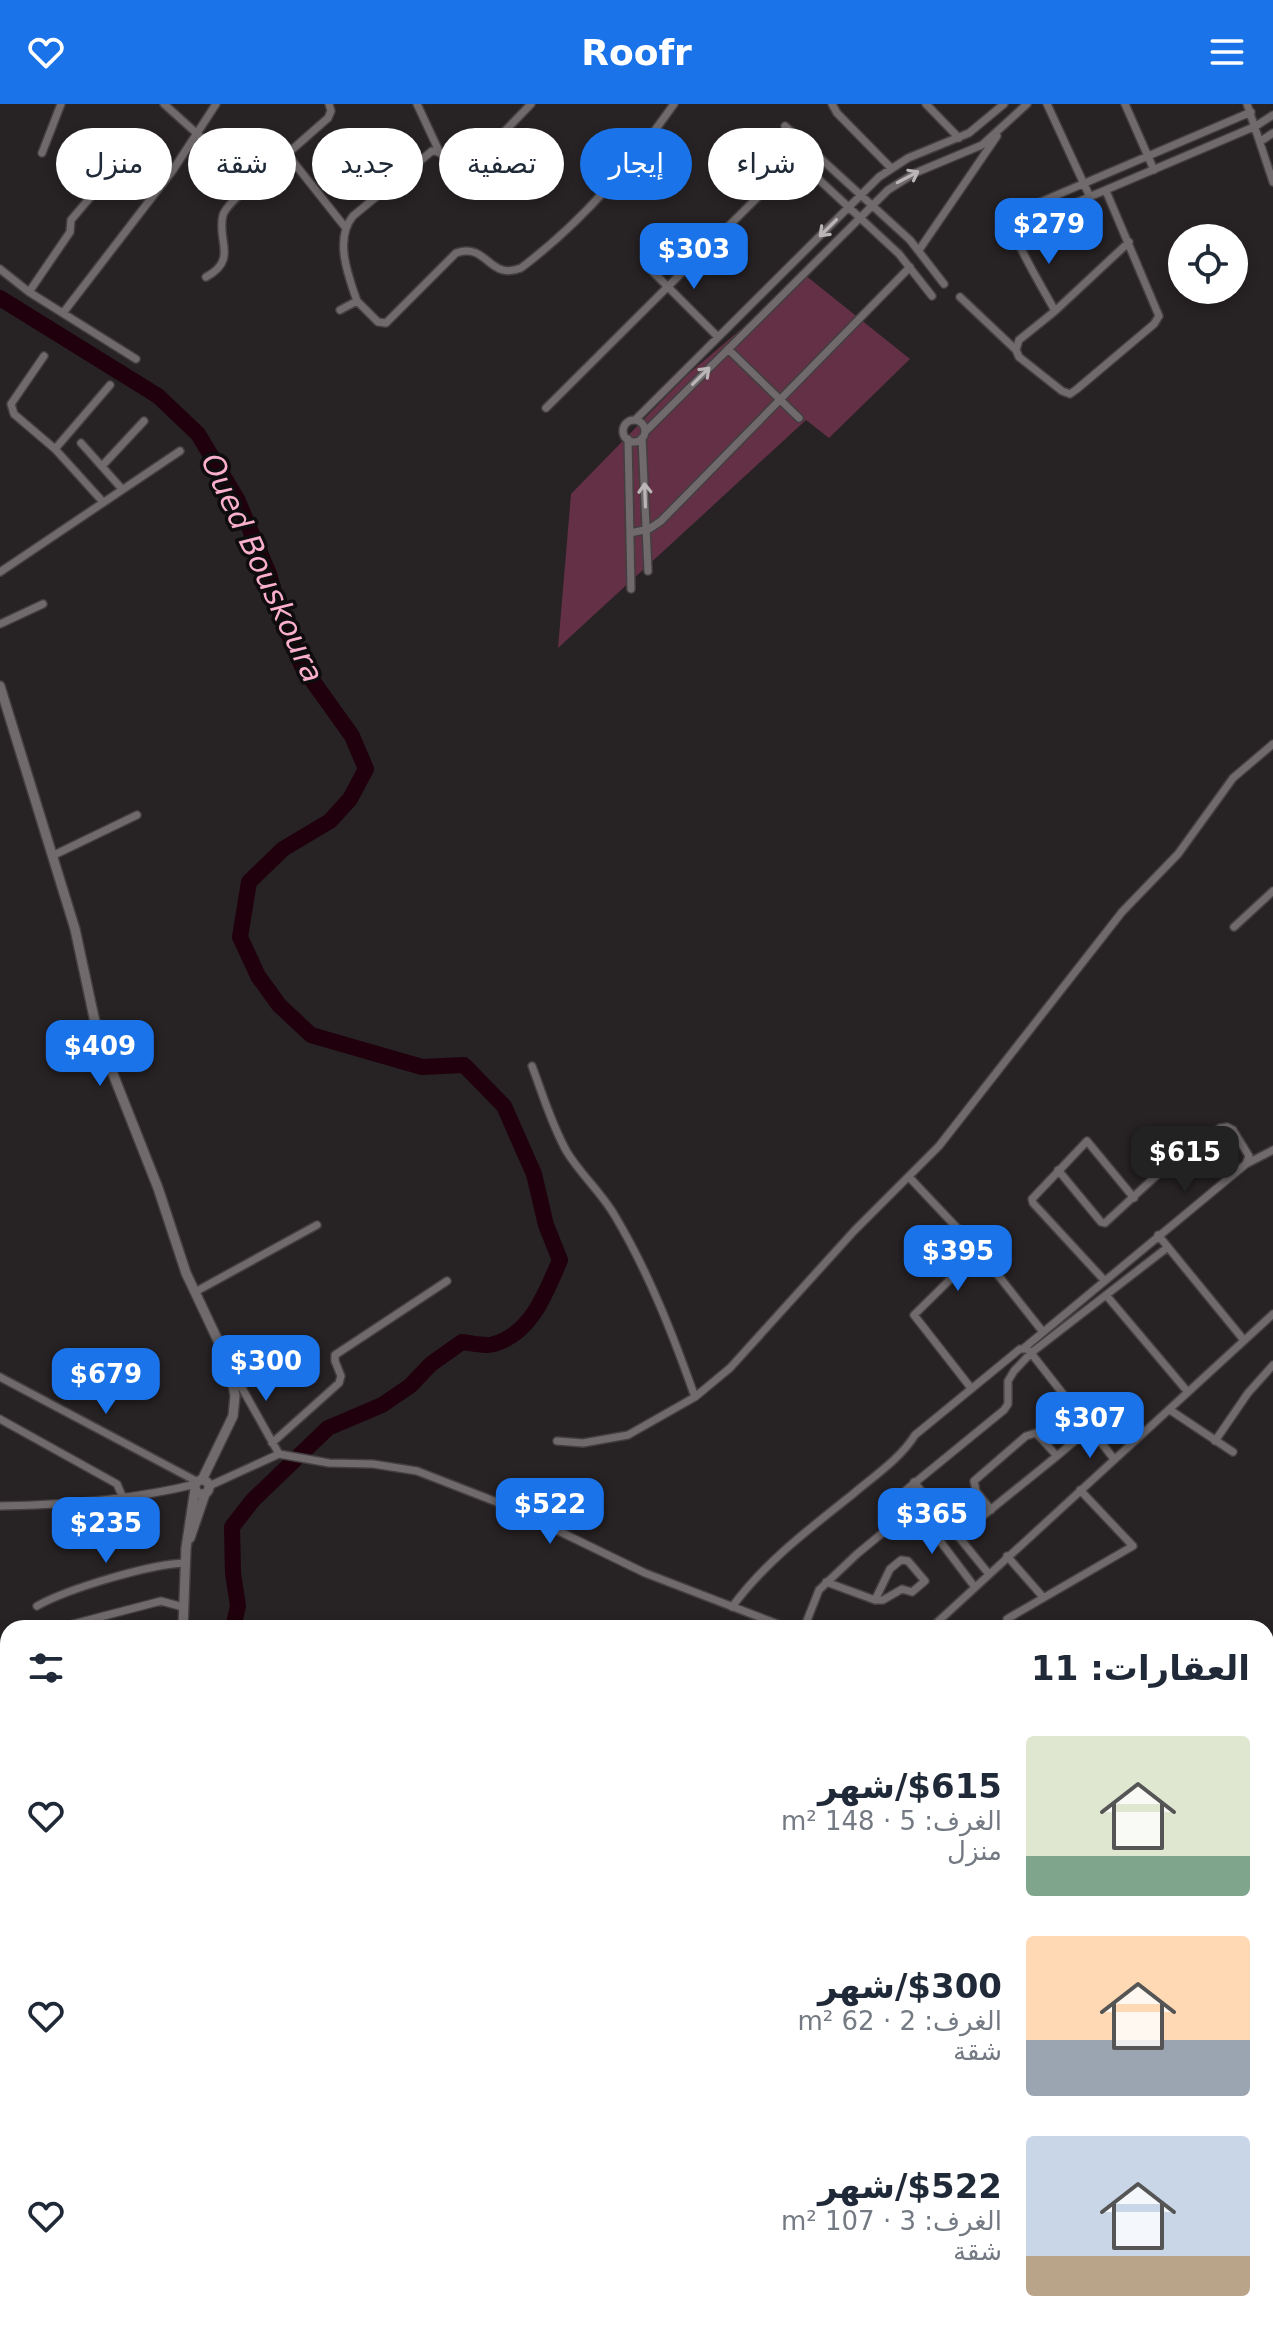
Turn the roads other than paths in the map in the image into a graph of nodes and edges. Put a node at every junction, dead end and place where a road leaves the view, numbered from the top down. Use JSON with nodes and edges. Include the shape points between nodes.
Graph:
{"nodes":[{"id":1,"x":61,"y":104,"type":"edge"},
{"id":2,"x":164,"y":104,"type":"edge"},
{"id":3,"x":216,"y":104,"type":"edge"},
{"id":4,"x":329,"y":104,"type":"edge"},
{"id":5,"x":417,"y":104,"type":"edge"},
{"id":6,"x":531,"y":104,"type":"edge"},
{"id":7,"x":674,"y":104,"type":"edge"},
{"id":8,"x":832,"y":104,"type":"edge"},
{"id":9,"x":926,"y":104,"type":"edge"},
{"id":10,"x":1004,"y":104,"type":"edge"},
{"id":11,"x":1027,"y":104,"type":"edge"},
{"id":12,"x":1047,"y":104,"type":"edge"},
{"id":13,"x":1125,"y":104,"type":"edge"},
{"id":14,"x":1249,"y":108,"type":"edge"},
{"id":15,"x":1273,"y":115,"type":"edge"},
{"id":16,"x":1256,"y":126,"type":"junction"},
{"id":17,"x":190,"y":128,"type":"edge"},
{"id":18,"x":199,"y":128,"type":"edge"},
{"id":19,"x":508,"y":128,"type":"edge"},
{"id":20,"x":1002,"y":128,"type":"junction"},
{"id":21,"x":969,"y":133,"type":"junction"},
{"id":22,"x":1273,"y":133,"type":"edge"},
{"id":23,"x":957,"y":139,"type":"junction"},
{"id":24,"x":1261,"y":141,"type":"junction"},
{"id":25,"x":188,"y":145,"type":"edge"},
{"id":26,"x":296,"y":146,"type":"edge"},
{"id":27,"x":977,"y":148,"type":"junction"},
{"id":28,"x":439,"y":151,"type":"joint"},
{"id":29,"x":42,"y":153,"type":"dead end"},
{"id":30,"x":960,"y":155,"type":"junction"},
{"id":31,"x":1147,"y":155,"type":"junction"},
{"id":32,"x":824,"y":162,"type":"edge"},
{"id":33,"x":296,"y":165,"type":"edge"},
{"id":34,"x":891,"y":168,"type":"junction"},
{"id":35,"x":1154,"y":170,"type":"junction"},
{"id":36,"x":1273,"y":182,"type":"edge"},
{"id":37,"x":1083,"y":183,"type":"junction"},
{"id":38,"x":824,"y":184,"type":"edge"},
{"id":39,"x":1106,"y":191,"type":"junction"},
{"id":40,"x":861,"y":196,"type":"junction"},
{"id":41,"x":1090,"y":197,"type":"junction"},
{"id":42,"x":88,"y":200,"type":"edge"},
{"id":43,"x":236,"y":200,"type":"edge"},
{"id":44,"x":756,"y":200,"type":"edge"},
{"id":45,"x":872,"y":206,"type":"junction"},
{"id":46,"x":849,"y":208,"type":"junction"},
{"id":47,"x":1020,"y":210,"type":"junction"},
{"id":48,"x":860,"y":218,"type":"junction"},
{"id":49,"x":1026,"y":223,"type":"junction"},
{"id":50,"x":345,"y":227,"type":"junction"},
{"id":51,"x":1014,"y":229,"type":"junction"},
{"id":52,"x":1129,"y":242,"type":"junction"},
{"id":53,"x":919,"y":250,"type":"junction"},
{"id":54,"x":648,"y":267,"type":"dead end"},
{"id":55,"x":910,"y":267,"type":"junction"},
{"id":56,"x":0,"y":269,"type":"edge"},
{"id":57,"x":206,"y":277,"type":"dead end"},
{"id":58,"x":944,"y":284,"type":"dead end"},
{"id":59,"x":668,"y":287,"type":"junction"},
{"id":60,"x":29,"y":292,"type":"junction"},
{"id":61,"x":932,"y":296,"type":"dead end"},
{"id":62,"x":960,"y":297,"type":"dead end"},
{"id":63,"x":357,"y":301,"type":"junction"},
{"id":64,"x":340,"y":310,"type":"dead end"},
{"id":65,"x":1055,"y":311,"type":"junction"},
{"id":66,"x":63,"y":313,"type":"junction"},
{"id":67,"x":718,"y":337,"type":"junction"},
{"id":68,"x":728,"y":349,"type":"junction"},
{"id":69,"x":1016,"y":350,"type":"junction"},
{"id":70,"x":44,"y":356,"type":"dead end"},
{"id":71,"x":136,"y":359,"type":"dead end"},
{"id":72,"x":110,"y":385,"type":"dead end"},
{"id":73,"x":780,"y":400,"type":"junction"},
{"id":74,"x":546,"y":408,"type":"dead end"},
{"id":75,"x":799,"y":418,"type":"dead end"},
{"id":76,"x":635,"y":420,"type":"junction"},
{"id":77,"x":144,"y":421,"type":"dead end"},
{"id":78,"x":644,"y":435,"type":"junction"},
{"id":79,"x":628,"y":439,"type":"junction"},
{"id":80,"x":81,"y":443,"type":"dead end"},
{"id":81,"x":55,"y":449,"type":"junction"},
{"id":82,"x":180,"y":451,"type":"dead end"},
{"id":83,"x":102,"y":466,"type":"junction"},
{"id":84,"x":122,"y":489,"type":"junction"},
{"id":85,"x":103,"y":502,"type":"junction"},
{"id":86,"x":646,"y":529,"type":"junction"},
{"id":87,"x":630,"y":533,"type":"junction"},
{"id":88,"x":647,"y":551,"type":"junction"},
{"id":89,"x":630,"y":552,"type":"junction"},
{"id":90,"x":648,"y":571,"type":"dead end"},
{"id":91,"x":0,"y":572,"type":"edge"},
{"id":92,"x":631,"y":589,"type":"dead end"},
{"id":93,"x":43,"y":604,"type":"dead end"},
{"id":94,"x":0,"y":624,"type":"edge"},
{"id":95,"x":0,"y":686,"type":"edge"},
{"id":96,"x":4,"y":713,"type":"edge"},
{"id":97,"x":1273,"y":744,"type":"edge"},
{"id":98,"x":137,"y":815,"type":"dead end"},
{"id":99,"x":52,"y":856,"type":"junction"},
{"id":100,"x":1273,"y":891,"type":"edge"},
{"id":101,"x":1234,"y":927,"type":"dead end"},
{"id":102,"x":532,"y":1066,"type":"dead end"},
{"id":103,"x":1273,"y":1150,"type":"edge"},
{"id":104,"x":1246,"y":1164,"type":"junction"},
{"id":105,"x":1058,"y":1170,"type":"junction"},
{"id":106,"x":909,"y":1177,"type":"junction"},
{"id":107,"x":1134,"y":1198,"type":"junction"},
{"id":108,"x":317,"y":1225,"type":"dead end"},
{"id":109,"x":1158,"y":1235,"type":"junction"},
{"id":110,"x":1168,"y":1247,"type":"junction"},
{"id":111,"x":979,"y":1251,"type":"junction"},
{"id":112,"x":1104,"y":1280,"type":"junction"},
{"id":113,"x":447,"y":1281,"type":"dead end"},
{"id":114,"x":195,"y":1292,"type":"junction"},
{"id":115,"x":1106,"y":1295,"type":"junction"},
{"id":116,"x":1270,"y":1316,"type":"edge"},
{"id":117,"x":1051,"y":1325,"type":"junction"},
{"id":118,"x":1273,"y":1326,"type":"edge"},
{"id":119,"x":1043,"y":1332,"type":"junction"},
{"id":120,"x":1056,"y":1334,"type":"junction"},
{"id":121,"x":1243,"y":1339,"type":"junction"},
{"id":122,"x":1028,"y":1351,"type":"junction"},
{"id":123,"x":1273,"y":1365,"type":"edge"},
{"id":124,"x":230,"y":1366,"type":"junction"},
{"id":125,"x":0,"y":1377,"type":"edge"},
{"id":126,"x":971,"y":1388,"type":"junction"},
{"id":127,"x":1187,"y":1391,"type":"junction"},
{"id":128,"x":695,"y":1397,"type":"junction"},
{"id":129,"x":1170,"y":1410,"type":"junction"},
{"id":130,"x":0,"y":1419,"type":"edge"},
{"id":131,"x":1090,"y":1428,"type":"junction"},
{"id":132,"x":557,"y":1441,"type":"dead end"},
{"id":133,"x":1215,"y":1441,"type":"junction"},
{"id":134,"x":272,"y":1443,"type":"junction"},
{"id":135,"x":1233,"y":1452,"type":"dead end"},
{"id":136,"x":279,"y":1454,"type":"junction"},
{"id":137,"x":1057,"y":1456,"type":"junction"},
{"id":138,"x":1114,"y":1459,"type":"junction"},
{"id":139,"x":914,"y":1482,"type":"junction"},
{"id":140,"x":201,"y":1486,"type":"junction"},
{"id":141,"x":1080,"y":1490,"type":"junction"},
{"id":142,"x":926,"y":1497,"type":"junction"},
{"id":143,"x":123,"y":1498,"type":"junction"},
{"id":144,"x":0,"y":1506,"type":"edge"},
{"id":145,"x":914,"y":1508,"type":"junction"},
{"id":146,"x":991,"y":1510,"type":"junction"},
{"id":147,"x":958,"y":1536,"type":"junction"},
{"id":148,"x":1007,"y":1556,"type":"junction"},
{"id":149,"x":185,"y":1563,"type":"junction"},
{"id":150,"x":988,"y":1573,"type":"junction"},
{"id":151,"x":826,"y":1582,"type":"junction"},
{"id":152,"x":974,"y":1586,"type":"junction"},
{"id":153,"x":1042,"y":1596,"type":"junction"},
{"id":154,"x":875,"y":1600,"type":"junction"},
{"id":155,"x":37,"y":1606,"type":"dead end"},
{"id":156,"x":183,"y":1607,"type":"junction"},
{"id":157,"x":732,"y":1607,"type":"junction"},
{"id":158,"x":1007,"y":1619,"type":"dead end"},
{"id":159,"x":89,"y":1620,"type":"edge"},
{"id":160,"x":183,"y":1620,"type":"edge"},
{"id":161,"x":767,"y":1620,"type":"edge"},
{"id":162,"x":806,"y":1620,"type":"edge"},
{"id":163,"x":939,"y":1620,"type":"edge"}],
"edges":[{"from":1,"to":29,"type":"street"},
{"from":2,"to":17,"type":"street"},
{"from":3,"to":18,"type":"street"},
{"from":4,"to":26,"type":"street","via":[[328,118]]},
{"from":5,"to":28,"type":"street"},
{"from":6,"to":19,"type":"street"},
{"from":7,"to":63,"type":"street","via":[[595,202],[521,268],[500,271],[481,254],[462,251],[386,323],[378,322]]},
{"from":8,"to":34,"type":"street"},
{"from":9,"to":23,"type":"street"},
{"from":10,"to":21,"type":"street"},
{"from":11,"to":20,"type":"street"},
{"from":12,"to":37,"type":"street"},
{"from":13,"to":31,"type":"street"},
{"from":14,"to":16,"type":"street"},
{"from":14,"to":31,"type":"street"},
{"from":15,"to":16,"type":"street"},
{"from":16,"to":24,"type":"street"},
{"from":16,"to":35,"type":"street"},
{"from":20,"to":27,"type":"street"},
{"from":20,"to":53,"type":"street"},
{"from":21,"to":23,"type":"street"},
{"from":21,"to":27,"type":"street"},
{"from":22,"to":24,"type":"street"},
{"from":23,"to":30,"type":"street"},
{"from":23,"to":34,"type":"street"},
{"from":24,"to":36,"type":"street"},
{"from":25,"to":66,"type":"street"},
{"from":27,"to":30,"type":"street"},
{"from":28,"to":50,"type":"street","via":[[425,155]]},
{"from":45,"to":30,"type":"street","one_way":true,"via":[[908,176]]},
{"from":31,"to":35,"type":"street"},
{"from":31,"to":37,"type":"street"},
{"from":32,"to":40,"type":"street"},
{"from":33,"to":50,"type":"street"},
{"from":34,"to":40,"type":"street"},
{"from":35,"to":39,"type":"street"},
{"from":37,"to":41,"type":"street"},
{"from":37,"to":47,"type":"street"},
{"from":38,"to":46,"type":"street"},
{"from":39,"to":41,"type":"street"},
{"from":39,"to":52,"type":"street"},
{"from":40,"to":45,"type":"street"},
{"from":40,"to":46,"type":"street"},
{"from":41,"to":49,"type":"street"},
{"from":42,"to":60,"type":"street"},
{"from":43,"to":57,"type":"street","via":[[224,213],[225,252],[219,267]]},
{"from":44,"to":59,"type":"street"},
{"from":45,"to":48,"type":"street"},
{"from":45,"to":53,"type":"street"},
{"from":46,"to":48,"type":"street"},
{"from":46,"to":67,"type":"street","one_way":true},
{"from":47,"to":49,"type":"street"},
{"from":47,"to":51,"type":"street","via":[[1009,217]]},
{"from":48,"to":55,"type":"street"},
{"from":48,"to":68,"type":"street"},
{"from":49,"to":51,"type":"street"},
{"from":50,"to":63,"type":"street","via":[[347,270]]},
{"from":51,"to":65,"type":"street"},
{"from":52,"to":65,"type":"street"},
{"from":52,"to":69,"type":"street","via":[[1157,307],[1154,324],[1070,394]]},
{"from":53,"to":58,"type":"street"},
{"from":54,"to":59,"type":"street"},
{"from":55,"to":61,"type":"street"},
{"from":55,"to":73,"type":"street"},
{"from":56,"to":60,"type":"street"},
{"from":59,"to":67,"type":"street"},
{"from":59,"to":74,"type":"street"},
{"from":60,"to":66,"type":"street"},
{"from":62,"to":69,"type":"street"},
{"from":63,"to":64,"type":"street"},
{"from":65,"to":69,"type":"street","via":[[1019,340]]},
{"from":66,"to":71,"type":"street"},
{"from":67,"to":76,"type":"street"},
{"from":68,"to":73,"type":"street"},
{"from":78,"to":68,"type":"street","one_way":true},
{"from":70,"to":81,"type":"street","via":[[11,404],[14,414]]},
{"from":72,"to":81,"type":"street"},
{"from":73,"to":75,"type":"street"},
{"from":73,"to":86,"type":"street","via":[[661,521]]},
{"from":76,"to":78,"type":"street","via":[[641,422]]},
{"from":76,"to":79,"type":"street","via":[[623,429]]},
{"from":77,"to":83,"type":"street"},
{"from":78,"to":79,"type":"street","via":[[635,442]]},
{"from":86,"to":78,"type":"street","one_way":true},
{"from":79,"to":87,"type":"street"},
{"from":80,"to":83,"type":"street"},
{"from":81,"to":85,"type":"street"},
{"from":82,"to":84,"type":"street"},
{"from":83,"to":84,"type":"street"},
{"from":84,"to":85,"type":"street"},
{"from":85,"to":91,"type":"street"},
{"from":86,"to":87,"type":"street"},
{"from":86,"to":88,"type":"street"},
{"from":87,"to":89,"type":"street"},
{"from":88,"to":89,"type":"street"},
{"from":88,"to":90,"type":"street"},
{"from":89,"to":92,"type":"street"},
{"from":93,"to":94,"type":"street"},
{"from":95,"to":96,"type":"street"},
{"from":96,"to":99,"type":"street"},
{"from":97,"to":106,"type":"street","via":[[1233,778],[1178,854],[1122,912]]},
{"from":98,"to":99,"type":"street"},
{"from":99,"to":114,"type":"street","via":[[75,929],[98,1036]]},
{"from":100,"to":101,"type":"street"},
{"from":102,"to":128,"type":"street","via":[[568,1154],[616,1217],[662,1308]]},
{"from":103,"to":104,"type":"street"},
{"from":104,"to":107,"type":"street","via":[[1248,1151],[1233,1130],[1220,1128],[1170,1163]]},
{"from":104,"to":109,"type":"street"},
{"from":105,"to":107,"type":"street","via":[[1101,1222]]},
{"from":105,"to":107,"type":"street","via":[[1087,1141]]},
{"from":105,"to":112,"type":"street","via":[[1034,1194],[1033,1203]]},
{"from":106,"to":111,"type":"street"},
{"from":106,"to":128,"type":"street","via":[[730,1368]]},
{"from":108,"to":114,"type":"street"},
{"from":109,"to":110,"type":"street"},
{"from":109,"to":112,"type":"street"},
{"from":110,"to":115,"type":"street"},
{"from":110,"to":121,"type":"street"},
{"from":111,"to":119,"type":"street"},
{"from":111,"to":126,"type":"street","via":[[914,1315]]},
{"from":112,"to":117,"type":"street"},
{"from":113,"to":134,"type":"street","via":[[335,1355],[339,1383]]},
{"from":114,"to":124,"type":"street"},
{"from":115,"to":120,"type":"street"},
{"from":115,"to":127,"type":"street"},
{"from":116,"to":118,"type":"street"},
{"from":116,"to":121,"type":"street"},
{"from":117,"to":119,"type":"street"},
{"from":117,"to":120,"type":"street"},
{"from":119,"to":122,"type":"street"},
{"from":120,"to":122,"type":"street"},
{"from":121,"to":127,"type":"street"},
{"from":122,"to":126,"type":"street"},
{"from":122,"to":131,"type":"street"},
{"from":122,"to":139,"type":"street","via":[[1010,1375],[1004,1410]]},
{"from":123,"to":133,"type":"street"},
{"from":124,"to":134,"type":"street"},
{"from":124,"to":140,"type":"street","via":[[233,1416]]},
{"from":125,"to":140,"type":"street"},
{"from":126,"to":157,"type":"street","via":[[762,1571]]},
{"from":127,"to":129,"type":"street"},
{"from":128,"to":132,"type":"street","via":[[628,1435],[605,1441]]},
{"from":129,"to":133,"type":"street"},
{"from":129,"to":138,"type":"street"},
{"from":130,"to":143,"type":"street","via":[[117,1484]]},
{"from":131,"to":137,"type":"street"},
{"from":131,"to":138,"type":"street"},
{"from":133,"to":135,"type":"street"},
{"from":134,"to":136,"type":"street"},
{"from":136,"to":140,"type":"street"},
{"from":136,"to":157,"type":"street","via":[[433,1475]]},
{"from":137,"to":146,"type":"street"},
{"from":137,"to":146,"type":"street","via":[[1041,1436],[1026,1436],[974,1481]]},
{"from":138,"to":141,"type":"street"},
{"from":139,"to":142,"type":"street"},
{"from":139,"to":145,"type":"street","via":[[905,1493]]},
{"from":140,"to":143,"type":"street"},
{"from":140,"to":149,"type":"street"},
{"from":141,"to":148,"type":"street"},
{"from":141,"to":153,"type":"street","via":[[1133,1546]]},
{"from":142,"to":145,"type":"street"},
{"from":142,"to":147,"type":"street"},
{"from":143,"to":144,"type":"street"},
{"from":145,"to":151,"type":"street"},
{"from":145,"to":152,"type":"street"},
{"from":146,"to":147,"type":"street"},
{"from":147,"to":150,"type":"street"},
{"from":148,"to":150,"type":"street"},
{"from":148,"to":153,"type":"street"},
{"from":149,"to":155,"type":"street","via":[[153,1567]]},
{"from":149,"to":156,"type":"street"},
{"from":150,"to":152,"type":"street"},
{"from":151,"to":154,"type":"street"},
{"from":151,"to":162,"type":"street","via":[[813,1598]]},
{"from":152,"to":163,"type":"street"},
{"from":153,"to":158,"type":"street"},
{"from":154,"to":154,"type":"street","via":[[890,1569],[901,1560],[925,1581],[912,1592],[904,1589]]},
{"from":156,"to":159,"type":"street","via":[[161,1601]]},
{"from":156,"to":160,"type":"street"},
{"from":157,"to":161,"type":"street"}]}
